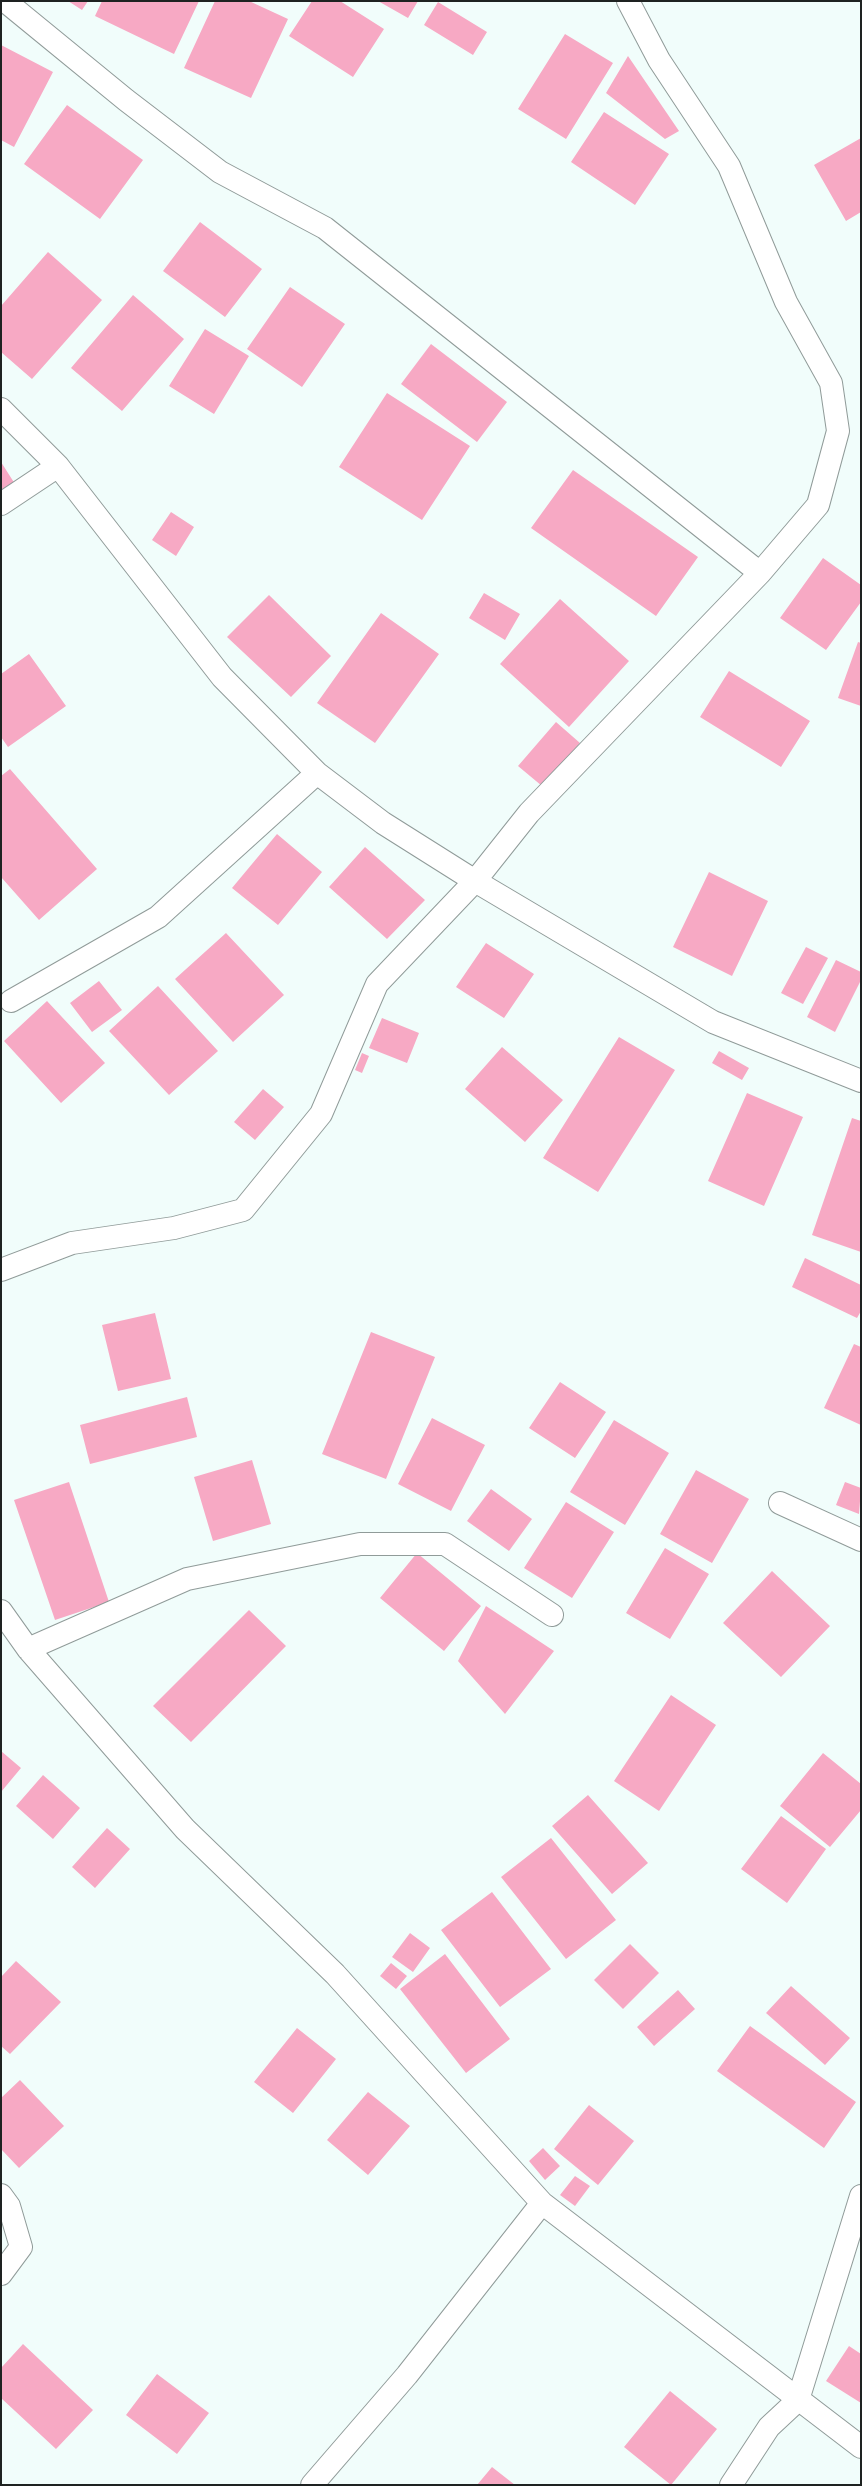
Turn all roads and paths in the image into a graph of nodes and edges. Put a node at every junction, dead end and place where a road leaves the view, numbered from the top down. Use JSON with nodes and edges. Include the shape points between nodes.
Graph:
{"nodes":[{"id":1,"x":5,"y":1,"type":"edge"},
{"id":2,"x":628,"y":1,"type":"edge"},
{"id":3,"x":1,"y":409,"type":"edge"},
{"id":4,"x":58,"y":466,"type":"junction"},
{"id":5,"x":1,"y":504,"type":"edge"},
{"id":6,"x":760,"y":573,"type":"junction"},
{"id":7,"x":317,"y":773,"type":"junction"},
{"id":8,"x":475,"y":881,"type":"junction"},
{"id":9,"x":11,"y":1001,"type":"dead end"},
{"id":10,"x":861,"y":1081,"type":"edge"},
{"id":11,"x":1,"y":1270,"type":"edge"},
{"id":12,"x":780,"y":1503,"type":"dead end"},
{"id":13,"x":861,"y":1540,"type":"edge"},
{"id":14,"x":1,"y":1611,"type":"edge"},
{"id":15,"x":552,"y":1615,"type":"dead end"},
{"id":16,"x":28,"y":1649,"type":"junction"},
{"id":17,"x":1,"y":2195,"type":"edge"},
{"id":18,"x":861,"y":2196,"type":"edge"},
{"id":19,"x":542,"y":2203,"type":"junction"},
{"id":20,"x":1,"y":2274,"type":"edge"},
{"id":21,"x":798,"y":2400,"type":"junction"},
{"id":22,"x":861,"y":2447,"type":"edge"},
{"id":23,"x":312,"y":2485,"type":"edge"},
{"id":24,"x":731,"y":2485,"type":"edge"}],
"edges":[{"from":1,"to":6,"type":"street","via":[[126,100],[220,172],[325,228]]},
{"from":2,"to":6,"type":"street","via":[[659,60],[729,166],[786,302],[831,383],[838,431],[818,505]]},
{"from":3,"to":4,"type":"street"},
{"from":4,"to":5,"type":"street"},
{"from":4,"to":7,"type":"street","via":[[222,677]]},
{"from":6,"to":8,"type":"street","via":[[529,813]]},
{"from":7,"to":8,"type":"street","via":[[383,822]]},
{"from":7,"to":9,"type":"street","via":[[158,917]]},
{"from":8,"to":10,"type":"street","via":[[713,1022]]},
{"from":8,"to":11,"type":"street","via":[[377,984],[321,1114],[243,1210],[174,1228],[72,1243]]},
{"from":12,"to":13,"type":"street"},
{"from":14,"to":16,"type":"street"},
{"from":15,"to":16,"type":"street","via":[[445,1544],[360,1544],[187,1579]]},
{"from":16,"to":19,"type":"street","via":[[184,1829],[335,1974]]},
{"from":17,"to":20,"type":"street","via":[[9,2206],[21,2247]]},
{"from":18,"to":21,"type":"street"},
{"from":19,"to":21,"type":"street"},
{"from":19,"to":23,"type":"street","via":[[407,2375]]},
{"from":21,"to":22,"type":"street"},
{"from":21,"to":24,"type":"street","via":[[769,2427]]}]}
